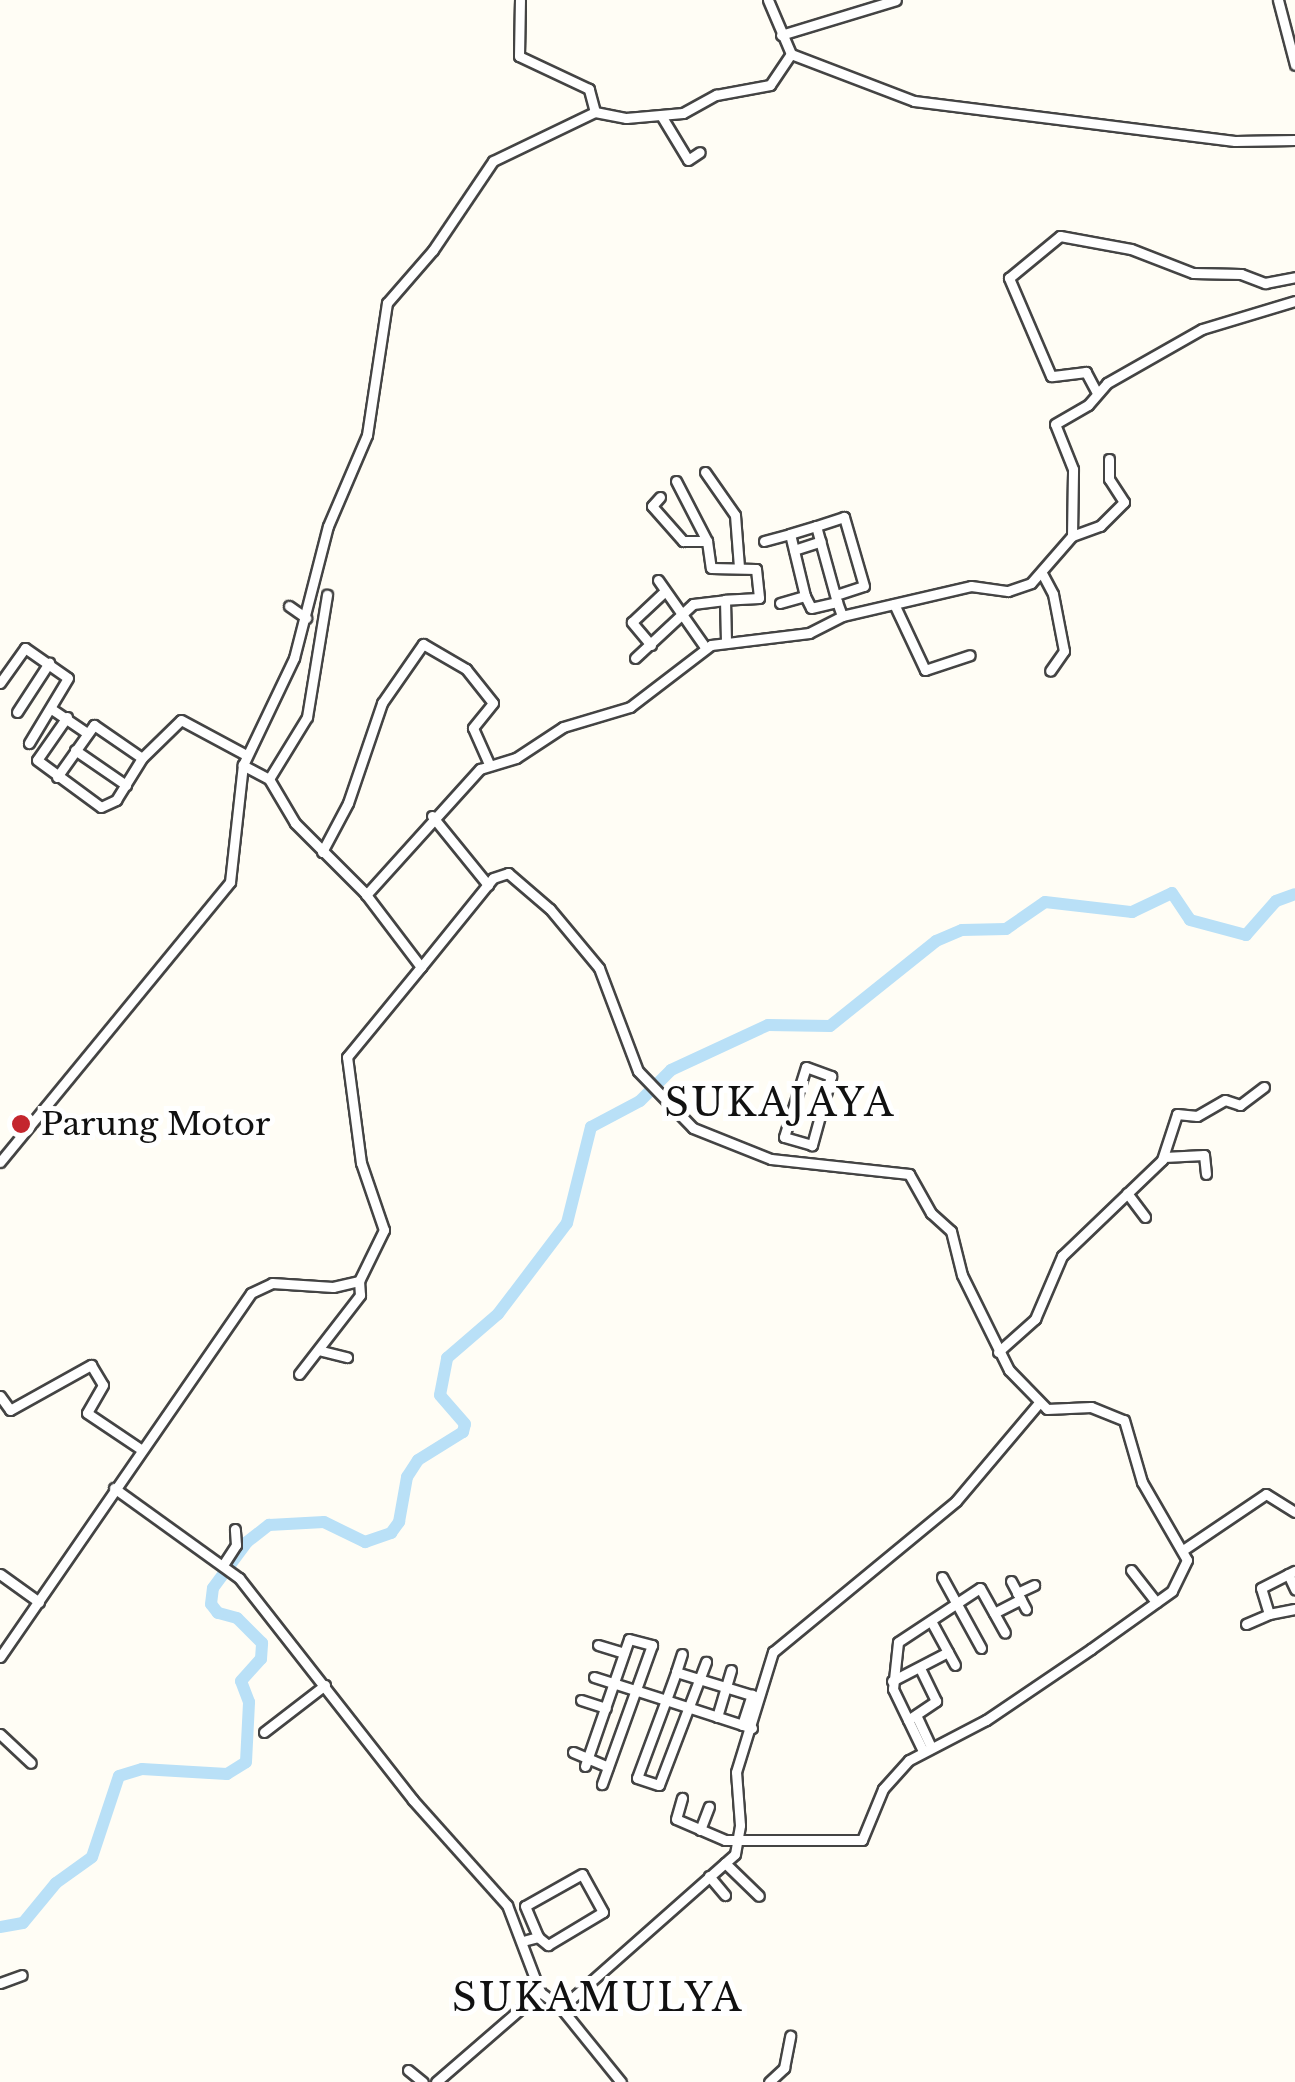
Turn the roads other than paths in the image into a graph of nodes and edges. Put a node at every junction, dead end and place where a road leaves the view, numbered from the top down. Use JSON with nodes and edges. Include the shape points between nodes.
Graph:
{"nodes":[{"id":1,"x":520,"y":0,"type":"edge"},
{"id":2,"x":768,"y":0,"type":"edge"},
{"id":3,"x":896,"y":0,"type":"edge"},
{"id":4,"x":1278,"y":0,"type":"edge"},
{"id":5,"x":781,"y":35,"type":"junction"},
{"id":6,"x":791,"y":54,"type":"junction"},
{"id":7,"x":1295,"y":65,"type":"edge"},
{"id":8,"x":595,"y":112,"type":"junction"},
{"id":9,"x":662,"y":117,"type":"junction"},
{"id":10,"x":1295,"y":140,"type":"edge"},
{"id":11,"x":700,"y":152,"type":"dead end"},
{"id":12,"x":1295,"y":277,"type":"edge"},
{"id":13,"x":1295,"y":301,"type":"edge"},
{"id":14,"x":1098,"y":393,"type":"junction"},
{"id":15,"x":1109,"y":459,"type":"dead end"},
{"id":16,"x":705,"y":472,"type":"dead end"},
{"id":17,"x":676,"y":481,"type":"dead end"},
{"id":18,"x":660,"y":497,"type":"dead end"},
{"id":19,"x":816,"y":526,"type":"junction"},
{"id":20,"x":790,"y":534,"type":"junction"},
{"id":21,"x":1072,"y":536,"type":"junction"},
{"id":22,"x":706,"y":541,"type":"junction"},
{"id":23,"x":764,"y":541,"type":"dead end"},
{"id":24,"x":821,"y":542,"type":"junction"},
{"id":25,"x":794,"y":550,"type":"junction"},
{"id":26,"x":740,"y":567,"type":"junction"},
{"id":27,"x":1043,"y":575,"type":"junction"},
{"id":28,"x":658,"y":580,"type":"dead end"},
{"id":29,"x":664,"y":592,"type":"junction"},
{"id":30,"x":327,"y":594,"type":"dead end"},
{"id":31,"x":804,"y":596,"type":"junction"},
{"id":32,"x":837,"y":598,"type":"junction"},
{"id":33,"x":725,"y":600,"type":"junction"},
{"id":34,"x":780,"y":603,"type":"dead end"},
{"id":35,"x":894,"y":604,"type":"junction"},
{"id":36,"x":289,"y":606,"type":"dead end"},
{"id":37,"x":685,"y":616,"type":"junction"},
{"id":38,"x":842,"y":616,"type":"junction"},
{"id":39,"x":306,"y":618,"type":"junction"},
{"id":40,"x":726,"y":640,"type":"junction"},
{"id":41,"x":651,"y":645,"type":"junction"},
{"id":42,"x":706,"y":648,"type":"junction"},
{"id":43,"x":970,"y":655,"type":"dead end"},
{"id":44,"x":635,"y":658,"type":"dead end"},
{"id":45,"x":50,"y":663,"type":"junction"},
{"id":46,"x":1050,"y":671,"type":"dead end"},
{"id":47,"x":0,"y":683,"type":"edge"},
{"id":48,"x":53,"y":710,"type":"junction"},
{"id":49,"x":17,"y":712,"type":"dead end"},
{"id":50,"x":66,"y":718,"type":"junction"},
{"id":51,"x":87,"y":733,"type":"junction"},
{"id":52,"x":29,"y":743,"type":"dead end"},
{"id":53,"x":75,"y":750,"type":"junction"},
{"id":54,"x":142,"y":758,"type":"junction"},
{"id":55,"x":245,"y":760,"type":"junction"},
{"id":56,"x":489,"y":764,"type":"junction"},
{"id":57,"x":57,"y":776,"type":"junction"},
{"id":58,"x":270,"y":779,"type":"junction"},
{"id":59,"x":126,"y":784,"type":"junction"},
{"id":60,"x":432,"y":816,"type":"junction"},
{"id":61,"x":322,"y":852,"type":"junction"},
{"id":62,"x":488,"y":886,"type":"junction"},
{"id":63,"x":366,"y":895,"type":"junction"},
{"id":64,"x":421,"y":967,"type":"junction"},
{"id":65,"x":1264,"y":1087,"type":"dead end"},
{"id":66,"x":798,"y":1143,"type":"junction"},
{"id":67,"x":1164,"y":1157,"type":"junction"},
{"id":68,"x":0,"y":1162,"type":"edge"},
{"id":69,"x":792,"y":1164,"type":"junction"},
{"id":70,"x":1206,"y":1174,"type":"dead end"},
{"id":71,"x":1126,"y":1194,"type":"junction"},
{"id":72,"x":1144,"y":1217,"type":"dead end"},
{"id":73,"x":359,"y":1282,"type":"junction"},
{"id":74,"x":318,"y":1350,"type":"junction"},
{"id":75,"x":998,"y":1352,"type":"junction"},
{"id":76,"x":347,"y":1357,"type":"dead end"},
{"id":77,"x":299,"y":1374,"type":"dead end"},
{"id":78,"x":0,"y":1396,"type":"edge"},
{"id":79,"x":1038,"y":1404,"type":"junction"},
{"id":80,"x":138,"y":1448,"type":"junction"},
{"id":81,"x":114,"y":1488,"type":"junction"},
{"id":82,"x":1295,"y":1512,"type":"edge"},
{"id":83,"x":235,"y":1530,"type":"dead end"},
{"id":84,"x":1183,"y":1550,"type":"junction"},
{"id":85,"x":227,"y":1568,"type":"junction"},
{"id":86,"x":1131,"y":1570,"type":"dead end"},
{"id":87,"x":1292,"y":1572,"type":"edge"},
{"id":88,"x":0,"y":1574,"type":"edge"},
{"id":89,"x":942,"y":1576,"type":"dead end"},
{"id":90,"x":1011,"y":1581,"type":"dead end"},
{"id":91,"x":1034,"y":1585,"type":"dead end"},
{"id":92,"x":1295,"y":1589,"type":"edge"},
{"id":93,"x":1019,"y":1596,"type":"junction"},
{"id":94,"x":39,"y":1602,"type":"junction"},
{"id":95,"x":1156,"y":1602,"type":"junction"},
{"id":96,"x":955,"y":1604,"type":"junction"},
{"id":97,"x":1295,"y":1608,"type":"edge"},
{"id":98,"x":1026,"y":1610,"type":"dead end"},
{"id":99,"x":994,"y":1613,"type":"junction"},
{"id":100,"x":1269,"y":1614,"type":"junction"},
{"id":101,"x":932,"y":1621,"type":"junction"},
{"id":102,"x":1246,"y":1624,"type":"dead end"},
{"id":103,"x":1004,"y":1633,"type":"dead end"},
{"id":104,"x":598,"y":1645,"type":"dead end"},
{"id":105,"x":981,"y":1648,"type":"dead end"},
{"id":106,"x":624,"y":1652,"type":"junction"},
{"id":107,"x":948,"y":1652,"type":"junction"},
{"id":108,"x":682,"y":1654,"type":"dead end"},
{"id":109,"x":0,"y":1657,"type":"edge"},
{"id":110,"x":706,"y":1662,"type":"dead end"},
{"id":111,"x":955,"y":1665,"type":"dead end"},
{"id":112,"x":920,"y":1668,"type":"junction"},
{"id":113,"x":732,"y":1670,"type":"dead end"},
{"id":114,"x":676,"y":1672,"type":"junction"},
{"id":115,"x":594,"y":1676,"type":"dead end"},
{"id":116,"x":700,"y":1678,"type":"junction"},
{"id":117,"x":892,"y":1681,"type":"junction"},
{"id":118,"x":615,"y":1682,"type":"junction"},
{"id":119,"x":325,"y":1685,"type":"junction"},
{"id":120,"x":727,"y":1686,"type":"junction"},
{"id":121,"x":640,"y":1691,"type":"junction"},
{"id":122,"x":755,"y":1696,"type":"junction"},
{"id":123,"x":581,"y":1700,"type":"dead end"},
{"id":124,"x":666,"y":1700,"type":"junction"},
{"id":125,"x":606,"y":1708,"type":"junction"},
{"id":126,"x":690,"y":1708,"type":"junction"},
{"id":127,"x":717,"y":1717,"type":"junction"},
{"id":128,"x":912,"y":1717,"type":"junction"},
{"id":129,"x":747,"y":1727,"type":"junction"},
{"id":130,"x":264,"y":1732,"type":"dead end"},
{"id":131,"x":0,"y":1734,"type":"edge"},
{"id":132,"x":927,"y":1749,"type":"junction"},
{"id":133,"x":573,"y":1752,"type":"dead end"},
{"id":134,"x":586,"y":1762,"type":"junction"},
{"id":135,"x":30,"y":1763,"type":"dead end"},
{"id":136,"x":610,"y":1768,"type":"junction"},
{"id":137,"x":637,"y":1778,"type":"junction"},
{"id":138,"x":602,"y":1784,"type":"dead end"},
{"id":139,"x":682,"y":1798,"type":"dead end"},
{"id":140,"x":708,"y":1807,"type":"dead end"},
{"id":141,"x":700,"y":1830,"type":"junction"},
{"id":142,"x":738,"y":1842,"type":"junction"},
{"id":143,"x":725,"y":1862,"type":"junction"},
{"id":144,"x":709,"y":1876,"type":"junction"},
{"id":145,"x":725,"y":1895,"type":"dead end"},
{"id":146,"x":760,"y":1896,"type":"dead end"},
{"id":147,"x":538,"y":1937,"type":"junction"},
{"id":148,"x":523,"y":1941,"type":"junction"},
{"id":149,"x":22,"y":1975,"type":"dead end"},
{"id":150,"x":0,"y":1983,"type":"edge"},
{"id":151,"x":540,"y":1992,"type":"junction"},
{"id":152,"x":562,"y":2008,"type":"junction"},
{"id":153,"x":790,"y":2036,"type":"dead end"},
{"id":154,"x":408,"y":2070,"type":"dead end"},
{"id":155,"x":423,"y":2082,"type":"edge"},
{"id":156,"x":436,"y":2082,"type":"edge"},
{"id":157,"x":621,"y":2082,"type":"edge"},
{"id":158,"x":769,"y":2082,"type":"edge"}],
"edges":[{"from":1,"to":8,"type":"street","via":[[519,56],[589,89]]},
{"from":2,"to":5,"type":"street"},
{"from":3,"to":5,"type":"street"},
{"from":4,"to":7,"type":"street"},
{"from":5,"to":6,"type":"street"},
{"from":6,"to":9,"type":"street","via":[[766,87],[716,95]]},
{"from":6,"to":10,"type":"street","via":[[884,92],[947,108],[1085,118],[1235,141]]},
{"from":8,"to":9,"type":"street"},
{"from":8,"to":39,"type":"street","via":[[494,161],[434,250],[386,304],[370,423],[332,512]]},
{"from":9,"to":11,"type":"street","via":[[688,160]]},
{"from":12,"to":14,"type":"street","via":[[1261,282],[1241,274],[1192,273],[1131,249],[1060,236],[1010,278],[1051,376],[1086,372]]},
{"from":13,"to":14,"type":"street","via":[[1202,329]]},
{"from":14,"to":21,"type":"street","via":[[1054,426],[1073,468]]},
{"from":15,"to":21,"type":"street","via":[[1109,479],[1124,502],[1100,526]]},
{"from":16,"to":26,"type":"street","via":[[735,515]]},
{"from":17,"to":22,"type":"street"},
{"from":18,"to":22,"type":"street","via":[[652,506],[683,541]]},
{"from":19,"to":20,"type":"street"},
{"from":19,"to":24,"type":"street"},
{"from":19,"to":32,"type":"street","via":[[847,520],[864,586]]},
{"from":20,"to":23,"type":"street"},
{"from":20,"to":25,"type":"street"},
{"from":21,"to":27,"type":"street"},
{"from":22,"to":26,"type":"street","via":[[711,568]]},
{"from":24,"to":25,"type":"street"},
{"from":24,"to":32,"type":"street"},
{"from":25,"to":31,"type":"street"},
{"from":26,"to":33,"type":"street","via":[[756,568],[760,596]]},
{"from":27,"to":35,"type":"street","via":[[1012,590],[971,586]]},
{"from":27,"to":46,"type":"street","via":[[1054,594],[1064,651]]},
{"from":28,"to":29,"type":"street"},
{"from":29,"to":37,"type":"street"},
{"from":29,"to":41,"type":"street","via":[[632,622]]},
{"from":30,"to":58,"type":"street","via":[[307,717]]},
{"from":31,"to":32,"type":"street","via":[[811,608]]},
{"from":31,"to":34,"type":"street"},
{"from":32,"to":38,"type":"street"},
{"from":33,"to":37,"type":"street","via":[[693,604]]},
{"from":33,"to":40,"type":"street"},
{"from":35,"to":38,"type":"street"},
{"from":35,"to":43,"type":"street","via":[[925,670]]},
{"from":36,"to":39,"type":"street"},
{"from":37,"to":41,"type":"street"},
{"from":37,"to":42,"type":"street"},
{"from":38,"to":40,"type":"street","via":[[809,634]]},
{"from":39,"to":55,"type":"street","via":[[288,673]]},
{"from":40,"to":42,"type":"street"},
{"from":41,"to":44,"type":"street"},
{"from":42,"to":56,"type":"street","via":[[630,707],[562,727],[516,758]]},
{"from":45,"to":47,"type":"street","via":[[26,648]]},
{"from":45,"to":48,"type":"street","via":[[70,682]]},
{"from":45,"to":49,"type":"street"},
{"from":48,"to":50,"type":"street"},
{"from":48,"to":52,"type":"street"},
{"from":50,"to":51,"type":"street"},
{"from":50,"to":57,"type":"street","via":[[37,760]]},
{"from":51,"to":53,"type":"street"},
{"from":51,"to":54,"type":"street","via":[[94,726]]},
{"from":53,"to":57,"type":"street"},
{"from":53,"to":59,"type":"street"},
{"from":54,"to":55,"type":"street","via":[[182,720]]},
{"from":54,"to":59,"type":"street"},
{"from":55,"to":58,"type":"street"},
{"from":55,"to":68,"type":"street","via":[[230,882]]},
{"from":56,"to":60,"type":"street"},
{"from":56,"to":61,"type":"street","via":[[473,728],[493,703],[466,669],[422,644],[382,703],[348,803]]},
{"from":57,"to":59,"type":"street","via":[[106,809]]},
{"from":58,"to":61,"type":"street"},
{"from":60,"to":62,"type":"street"},
{"from":60,"to":63,"type":"street"},
{"from":61,"to":63,"type":"street"},
{"from":62,"to":64,"type":"street"},
{"from":62,"to":69,"type":"street","via":[[498,874],[511,875],[585,948],[600,968],[638,1071],[702,1134]]},
{"from":63,"to":64,"type":"street"},
{"from":64,"to":73,"type":"street","via":[[347,1057],[361,1162],[384,1220],[378,1250]]},
{"from":65,"to":67,"type":"street","via":[[1240,1105],[1226,1100],[1197,1116],[1178,1113]]},
{"from":66,"to":66,"type":"street","via":[[784,1136],[801,1069],[826,1071],[832,1079],[815,1142]]},
{"from":66,"to":69,"type":"street"},
{"from":67,"to":70,"type":"street","via":[[1205,1155]]},
{"from":67,"to":71,"type":"street"},
{"from":69,"to":75,"type":"street","via":[[886,1168],[911,1176],[952,1233],[960,1268]]},
{"from":71,"to":72,"type":"street"},
{"from":71,"to":75,"type":"street","via":[[1062,1256],[1035,1319]]},
{"from":73,"to":74,"type":"street","via":[[360,1294]]},
{"from":73,"to":80,"type":"street","via":[[254,1288]]},
{"from":74,"to":76,"type":"street"},
{"from":74,"to":77,"type":"street"},
{"from":75,"to":79,"type":"street"},
{"from":78,"to":80,"type":"street","via":[[10,1410],[90,1365],[103,1385],[87,1413]]},
{"from":79,"to":84,"type":"street","via":[[1091,1407],[1124,1420],[1142,1482]]},
{"from":79,"to":122,"type":"street","via":[[956,1501],[776,1648]]},
{"from":80,"to":81,"type":"street"},
{"from":81,"to":85,"type":"street"},
{"from":81,"to":94,"type":"street"},
{"from":82,"to":84,"type":"street","via":[[1266,1494]]},
{"from":83,"to":85,"type":"street"},
{"from":84,"to":95,"type":"street","via":[[1183,1580]]},
{"from":85,"to":119,"type":"street"},
{"from":86,"to":95,"type":"street"},
{"from":87,"to":92,"type":"street"},
{"from":87,"to":100,"type":"street","via":[[1260,1589]]},
{"from":88,"to":94,"type":"street"},
{"from":89,"to":96,"type":"street"},
{"from":90,"to":93,"type":"street"},
{"from":91,"to":93,"type":"street"},
{"from":93,"to":98,"type":"street"},
{"from":93,"to":99,"type":"street"},
{"from":94,"to":109,"type":"street"},
{"from":95,"to":132,"type":"street","via":[[986,1720]]},
{"from":96,"to":99,"type":"street","via":[[980,1588]]},
{"from":96,"to":101,"type":"street"},
{"from":96,"to":105,"type":"street"},
{"from":97,"to":100,"type":"street"},
{"from":99,"to":103,"type":"street"},
{"from":100,"to":102,"type":"street"},
{"from":101,"to":107,"type":"street"},
{"from":101,"to":117,"type":"street","via":[[898,1642]]},
{"from":104,"to":106,"type":"street"},
{"from":106,"to":118,"type":"street"},
{"from":106,"to":121,"type":"street","via":[[631,1637],[654,1648]]},
{"from":107,"to":111,"type":"street"},
{"from":107,"to":112,"type":"street"},
{"from":108,"to":114,"type":"street"},
{"from":110,"to":116,"type":"street"},
{"from":112,"to":117,"type":"street"},
{"from":112,"to":128,"type":"street","via":[[936,1700]]},
{"from":113,"to":120,"type":"street"},
{"from":114,"to":116,"type":"street"},
{"from":114,"to":124,"type":"street"},
{"from":115,"to":118,"type":"street"},
{"from":116,"to":120,"type":"street"},
{"from":116,"to":126,"type":"street"},
{"from":117,"to":128,"type":"street"},
{"from":118,"to":121,"type":"street"},
{"from":118,"to":125,"type":"street"},
{"from":119,"to":130,"type":"street"},
{"from":119,"to":148,"type":"street","via":[[413,1800],[507,1905]]},
{"from":120,"to":122,"type":"street"},
{"from":120,"to":127,"type":"street"},
{"from":121,"to":124,"type":"street"},
{"from":121,"to":136,"type":"street"},
{"from":122,"to":129,"type":"street"},
{"from":123,"to":125,"type":"street"},
{"from":124,"to":126,"type":"street"},
{"from":124,"to":137,"type":"street"},
{"from":125,"to":134,"type":"street"},
{"from":126,"to":127,"type":"street"},
{"from":126,"to":137,"type":"street","via":[[661,1783]]},
{"from":127,"to":129,"type":"street"},
{"from":128,"to":132,"type":"street"},
{"from":129,"to":142,"type":"street","via":[[736,1772]]},
{"from":131,"to":135,"type":"street"},
{"from":132,"to":142,"type":"street","via":[[882,1788],[862,1840]]},
{"from":133,"to":134,"type":"street"},
{"from":134,"to":136,"type":"street"},
{"from":136,"to":137,"type":"street"},
{"from":136,"to":138,"type":"street"},
{"from":139,"to":141,"type":"street","via":[[675,1817]]},
{"from":140,"to":141,"type":"street"},
{"from":141,"to":142,"type":"street"},
{"from":142,"to":143,"type":"street"},
{"from":143,"to":144,"type":"street"},
{"from":143,"to":146,"type":"street"},
{"from":144,"to":145,"type":"street"},
{"from":144,"to":152,"type":"street"},
{"from":147,"to":147,"type":"street","via":[[548,1945],[603,1912],[582,1874],[525,1906]]},
{"from":147,"to":148,"type":"street"},
{"from":148,"to":151,"type":"street"},
{"from":149,"to":150,"type":"street"},
{"from":151,"to":152,"type":"street"},
{"from":151,"to":156,"type":"street"},
{"from":152,"to":157,"type":"street"},
{"from":153,"to":158,"type":"street","via":[[784,2068]]},
{"from":154,"to":155,"type":"street"}]}
